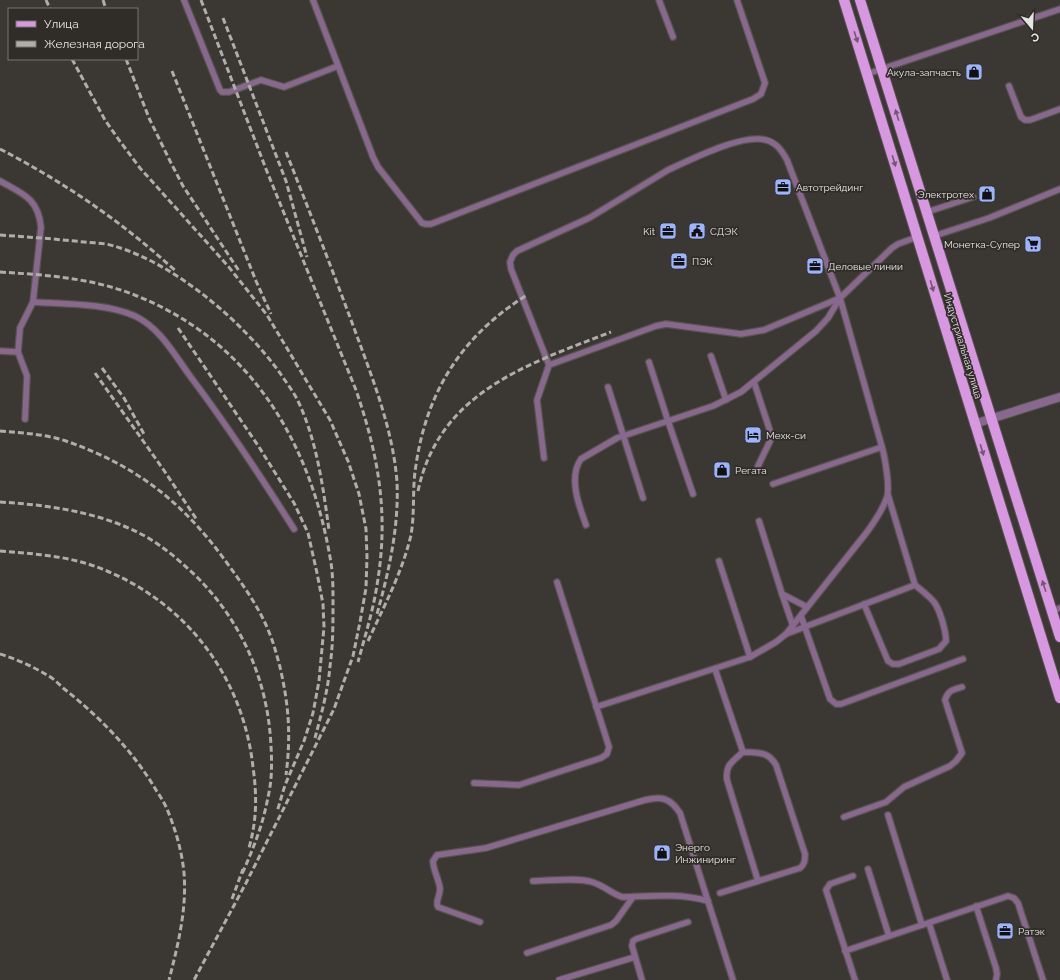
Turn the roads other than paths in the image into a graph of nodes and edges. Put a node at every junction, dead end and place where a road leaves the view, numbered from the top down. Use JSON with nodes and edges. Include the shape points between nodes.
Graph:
{"nodes":[{"id":1,"x":184,"y":0,"type":"edge"},
{"id":2,"x":313,"y":0,"type":"edge"},
{"id":3,"x":659,"y":0,"type":"edge"},
{"id":4,"x":737,"y":0,"type":"edge"},
{"id":5,"x":844,"y":0,"type":"edge"},
{"id":6,"x":860,"y":0,"type":"edge"},
{"id":7,"x":1060,"y":9,"type":"edge"},
{"id":8,"x":673,"y":37,"type":"dead end"},
{"id":9,"x":338,"y":66,"type":"junction"},
{"id":10,"x":882,"y":69,"type":"junction"},
{"id":11,"x":867,"y":74,"type":"junction"},
{"id":12,"x":1009,"y":86,"type":"dead end"},
{"id":13,"x":1060,"y":109,"type":"edge"},
{"id":14,"x":0,"y":181,"type":"edge"},
{"id":15,"x":1060,"y":189,"type":"edge"},
{"id":16,"x":973,"y":197,"type":"dead end"},
{"id":17,"x":927,"y":212,"type":"junction"},
{"id":18,"x":934,"y":236,"type":"junction"},
{"id":19,"x":917,"y":237,"type":"junction"},
{"id":20,"x":840,"y":298,"type":"junction"},
{"id":21,"x":33,"y":302,"type":"junction"},
{"id":22,"x":0,"y":351,"type":"edge"},
{"id":23,"x":18,"y":352,"type":"junction"},
{"id":24,"x":711,"y":356,"type":"dead end"},
{"id":25,"x":649,"y":362,"type":"dead end"},
{"id":26,"x":549,"y":365,"type":"junction"},
{"id":27,"x":754,"y":382,"type":"junction"},
{"id":28,"x":608,"y":387,"type":"dead end"},
{"id":29,"x":1060,"y":397,"type":"edge"},
{"id":30,"x":726,"y":400,"type":"junction"},
{"id":31,"x":991,"y":418,"type":"junction"},
{"id":32,"x":24,"y":419,"type":"dead end"},
{"id":33,"x":668,"y":421,"type":"junction"},
{"id":34,"x":974,"y":424,"type":"junction"},
{"id":35,"x":623,"y":436,"type":"junction"},
{"id":36,"x":882,"y":447,"type":"junction"},
{"id":37,"x":544,"y":458,"type":"dead end"},
{"id":38,"x":758,"y":466,"type":"dead end"},
{"id":39,"x":773,"y":484,"type":"dead end"},
{"id":40,"x":693,"y":494,"type":"dead end"},
{"id":41,"x":888,"y":495,"type":"junction"},
{"id":42,"x":643,"y":498,"type":"dead end"},
{"id":43,"x":759,"y":521,"type":"dead end"},
{"id":44,"x":586,"y":525,"type":"dead end"},
{"id":45,"x":294,"y":529,"type":"dead end"},
{"id":46,"x":719,"y":561,"type":"dead end"},
{"id":47,"x":557,"y":582,"type":"dead end"},
{"id":48,"x":915,"y":585,"type":"junction"},
{"id":49,"x":782,"y":594,"type":"junction"},
{"id":50,"x":864,"y":604,"type":"junction"},
{"id":51,"x":808,"y":607,"type":"junction"},
{"id":52,"x":1056,"y":614,"type":"edge"},
{"id":53,"x":800,"y":616,"type":"junction"},
{"id":54,"x":792,"y":626,"type":"junction"},
{"id":55,"x":804,"y":627,"type":"junction"},
{"id":56,"x":786,"y":634,"type":"junction"},
{"id":57,"x":1060,"y":637,"type":"edge"},
{"id":58,"x":750,"y":657,"type":"junction"},
{"id":59,"x":963,"y":660,"type":"dead end"},
{"id":60,"x":715,"y":668,"type":"junction"},
{"id":61,"x":962,"y":687,"type":"dead end"},
{"id":62,"x":1060,"y":698,"type":"edge"},
{"id":63,"x":596,"y":707,"type":"junction"},
{"id":64,"x":743,"y":752,"type":"junction"},
{"id":65,"x":474,"y":783,"type":"dead end"},
{"id":66,"x":888,"y":815,"type":"dead end"},
{"id":67,"x":844,"y":817,"type":"dead end"},
{"id":68,"x":868,"y":869,"type":"dead end"},
{"id":69,"x":853,"y":876,"type":"dead end"},
{"id":70,"x":533,"y":881,"type":"dead end"},
{"id":71,"x":758,"y":881,"type":"junction"},
{"id":72,"x":720,"y":893,"type":"dead end"},
{"id":73,"x":633,"y":897,"type":"junction"},
{"id":74,"x":708,"y":901,"type":"junction"},
{"id":75,"x":976,"y":906,"type":"junction"},
{"id":76,"x":480,"y":922,"type":"dead end"},
{"id":77,"x":688,"y":922,"type":"dead end"},
{"id":78,"x":929,"y":922,"type":"junction"},
{"id":79,"x":922,"y":925,"type":"junction"},
{"id":80,"x":889,"y":936,"type":"junction"},
{"id":81,"x":846,"y":952,"type":"junction"},
{"id":82,"x":527,"y":953,"type":"dead end"},
{"id":83,"x":635,"y":957,"type":"junction"},
{"id":84,"x":559,"y":980,"type":"edge"},
{"id":85,"x":642,"y":980,"type":"edge"},
{"id":86,"x":733,"y":980,"type":"edge"},
{"id":87,"x":855,"y":980,"type":"edge"},
{"id":88,"x":947,"y":980,"type":"edge"},
{"id":89,"x":996,"y":980,"type":"edge"},
{"id":90,"x":1043,"y":980,"type":"edge"}],
"edges":[{"from":1,"to":9,"type":"lane","via":[[222,92],[229,92],[261,80],[284,87]]},
{"from":2,"to":9,"type":"lane"},
{"from":3,"to":8,"type":"lane"},
{"from":4,"to":9,"type":"lane","via":[[765,83],[761,94],[431,224],[422,223],[378,167]]},
{"from":5,"to":11,"type":"main road","name":"Индустриальная улица","one_way":true},
{"from":6,"to":10,"type":"main road","name":"Индустриальная улица"},
{"from":7,"to":10,"type":"lane"},
{"from":10,"to":11,"type":"lane"},
{"from":17,"to":10,"type":"main road","name":"Индустриальная улица","one_way":true},
{"from":11,"to":19,"type":"main road","name":"Индустриальная улица","one_way":true},
{"from":12,"to":13,"type":"lane","via":[[1021,117],[1025,120]]},
{"from":14,"to":21,"type":"lane","via":[[33,202],[40,217]]},
{"from":15,"to":18,"type":"lane","via":[[989,218]]},
{"from":16,"to":17,"type":"lane"},
{"from":17,"to":18,"type":"main road","name":"Индустриальная улица"},
{"from":18,"to":31,"type":"main road","name":"Индустриальная улица"},
{"from":19,"to":20,"type":"lane","via":[[892,248]]},
{"from":19,"to":34,"type":"main road","name":"Индустриальная улица","one_way":true},
{"from":20,"to":26,"type":"lane","via":[[753,333],[741,334],[666,324]]},
{"from":20,"to":26,"type":"lane","via":[[783,151],[767,140],[745,140],[668,170],[589,218],[523,247],[513,255],[511,268]]},
{"from":20,"to":27,"type":"lane","via":[[828,318],[816,331]]},
{"from":20,"to":36,"type":"lane"},
{"from":21,"to":23,"type":"lane","via":[[20,328]]},
{"from":21,"to":45,"type":"lane","via":[[114,310],[134,316],[148,324],[161,336],[215,409]]},
{"from":22,"to":23,"type":"lane"},
{"from":23,"to":32,"type":"lane","via":[[27,376]]},
{"from":24,"to":30,"type":"lane"},
{"from":25,"to":33,"type":"lane"},
{"from":26,"to":37,"type":"lane","via":[[537,400]]},
{"from":27,"to":30,"type":"lane"},
{"from":27,"to":38,"type":"lane","via":[[772,437]]},
{"from":28,"to":35,"type":"lane"},
{"from":29,"to":31,"type":"street"},
{"from":30,"to":33,"type":"lane"},
{"from":31,"to":34,"type":"street"},
{"from":52,"to":31,"type":"main road","name":"Индустриальная улица","one_way":true},
{"from":33,"to":35,"type":"lane"},
{"from":33,"to":40,"type":"lane"},
{"from":34,"to":62,"type":"main road","name":"Индустриальная улица","one_way":true},
{"from":35,"to":42,"type":"lane"},
{"from":35,"to":44,"type":"lane","via":[[586,455],[577,464],[575,490]]},
{"from":36,"to":39,"type":"lane"},
{"from":36,"to":41,"type":"lane"},
{"from":41,"to":48,"type":"lane"},
{"from":41,"to":51,"type":"lane","via":[[868,532]]},
{"from":43,"to":49,"type":"lane"},
{"from":46,"to":58,"type":"lane"},
{"from":47,"to":63,"type":"lane"},
{"from":48,"to":50,"type":"lane"},
{"from":48,"to":50,"type":"lane","via":[[933,600],[937,607],[946,641],[939,649],[899,664],[888,661]]},
{"from":49,"to":51,"type":"lane"},
{"from":49,"to":54,"type":"lane"},
{"from":50,"to":55,"type":"lane"},
{"from":51,"to":53,"type":"lane"},
{"from":52,"to":57,"type":"main road","name":"Индустриальная улица"},
{"from":53,"to":54,"type":"lane"},
{"from":53,"to":55,"type":"lane"},
{"from":54,"to":56,"type":"lane"},
{"from":55,"to":56,"type":"lane"},
{"from":55,"to":59,"type":"lane","via":[[830,699],[836,704]]},
{"from":56,"to":58,"type":"lane"},
{"from":58,"to":60,"type":"lane"},
{"from":60,"to":63,"type":"lane"},
{"from":60,"to":64,"type":"lane"},
{"from":61,"to":67,"type":"lane","via":[[950,691],[945,700],[962,753],[956,761],[904,787],[886,802]]},
{"from":63,"to":65,"type":"lane","via":[[609,748],[607,754],[601,758],[519,785]]},
{"from":64,"to":71,"type":"lane","via":[[728,765],[726,772]]},
{"from":64,"to":71,"type":"lane","via":[[764,754],[772,758],[805,854],[805,860],[800,868]]},
{"from":66,"to":79,"type":"lane"},
{"from":68,"to":80,"type":"lane"},
{"from":69,"to":81,"type":"lane","via":[[830,884],[826,890]]},
{"from":70,"to":73,"type":"lane","via":[[591,881],[616,895]]},
{"from":71,"to":72,"type":"lane"},
{"from":73,"to":74,"type":"lane","via":[[681,895]]},
{"from":73,"to":82,"type":"lane","via":[[616,921],[606,928]]},
{"from":74,"to":76,"type":"lane","via":[[680,813],[671,802],[663,798],[654,798],[486,848],[437,855],[432,860],[440,890],[438,907]]},
{"from":74,"to":86,"type":"lane"},
{"from":75,"to":78,"type":"lane"},
{"from":75,"to":89,"type":"lane","via":[[996,968]]},
{"from":75,"to":90,"type":"lane","via":[[1008,896],[1014,898],[1018,903]]},
{"from":77,"to":83,"type":"lane","via":[[636,939],[632,946]]},
{"from":78,"to":79,"type":"lane"},
{"from":78,"to":88,"type":"lane"},
{"from":79,"to":80,"type":"lane"},
{"from":80,"to":81,"type":"lane"},
{"from":81,"to":87,"type":"lane"},
{"from":83,"to":84,"type":"lane"},
{"from":83,"to":85,"type":"lane"}]}
